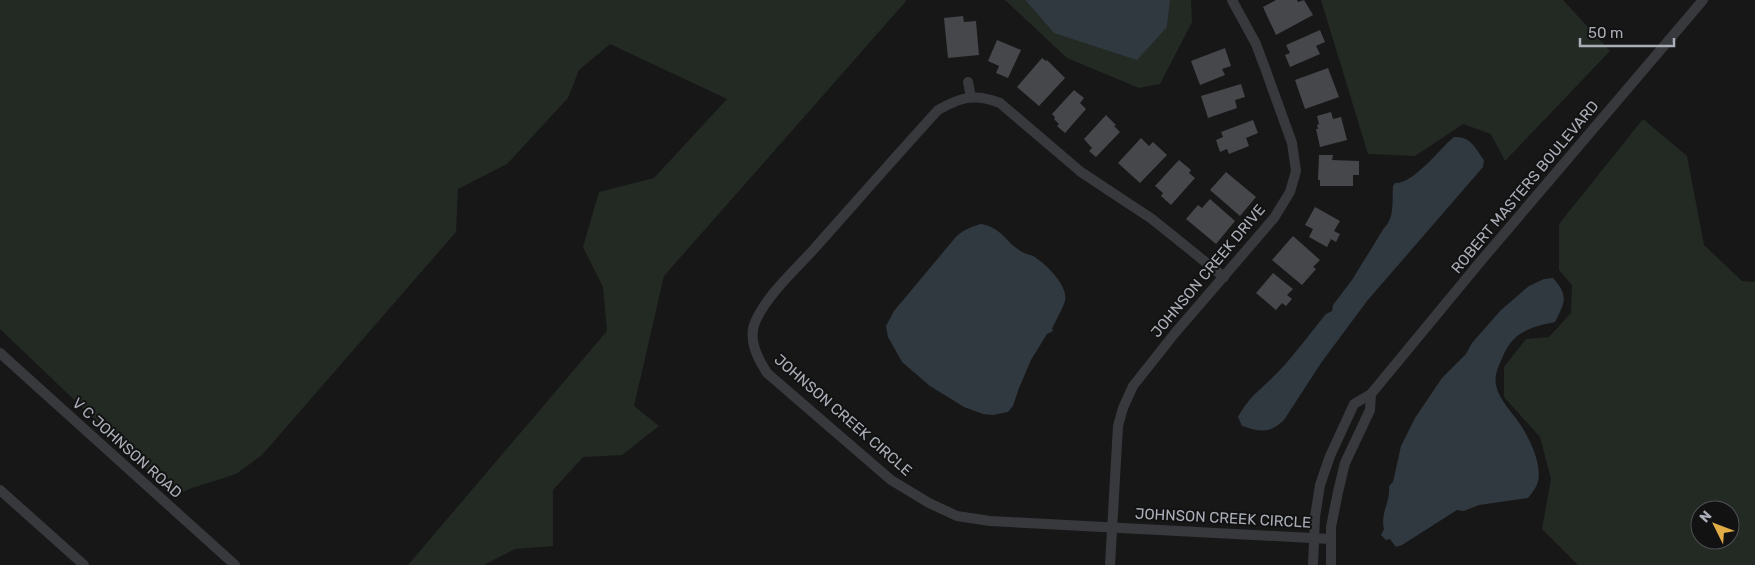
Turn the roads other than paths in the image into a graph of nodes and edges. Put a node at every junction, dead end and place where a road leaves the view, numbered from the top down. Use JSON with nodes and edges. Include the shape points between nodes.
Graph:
{"nodes":[{"id":1,"x":1232,"y":0,"type":"edge"},
{"id":2,"x":1703,"y":0,"type":"edge"},
{"id":3,"x":968,"y":82,"type":"dead end"},
{"id":4,"x":971,"y":97,"type":"junction"},
{"id":5,"x":1224,"y":277,"type":"junction"},
{"id":6,"x":0,"y":352,"type":"edge"},
{"id":7,"x":1371,"y":394,"type":"junction"},
{"id":8,"x":0,"y":490,"type":"edge"},
{"id":9,"x":1113,"y":527,"type":"junction"},
{"id":10,"x":1314,"y":538,"type":"junction"},
{"id":11,"x":1331,"y":539,"type":"junction"},
{"id":12,"x":84,"y":565,"type":"edge"},
{"id":13,"x":235,"y":565,"type":"edge"},
{"id":14,"x":1110,"y":565,"type":"edge"},
{"id":15,"x":1313,"y":565,"type":"edge"},
{"id":16,"x":1331,"y":565,"type":"edge"}],
"edges":[{"from":1,"to":5,"type":"street","name":"JOHNSON CREEK DRIVE","via":[[1265,68],[1292,142],[1296,171],[1290,192],[1274,218]]},
{"from":2,"to":7,"type":"street","name":"ROBERT MASTERS BOULEVARD"},
{"from":3,"to":4,"type":"street"},
{"from":4,"to":5,"type":"street","name":"JOHNSON CREEK CIRCLE","via":[[1000,103],[1081,172],[1152,219]]},
{"from":4,"to":9,"type":"street","name":"JOHNSON CREEK CIRCLE","via":[[954,101],[938,110],[768,301],[755,321],[753,344],[758,360],[767,373],[891,480],[929,503],[957,516],[990,521]]},
{"from":5,"to":9,"type":"street","name":"JOHNSON CREEK DRIVE","via":[[1152,361],[1133,386],[1123,408],[1118,426]]},
{"from":6,"to":13,"type":"street","name":"V C JOHNSON ROAD"},
{"from":7,"to":10,"type":"street","name":"ROBERT MASTERS BOULEVARD","via":[[1354,404],[1330,456],[1320,484]]},
{"from":7,"to":11,"type":"street","name":"ROBERT MASTERS BOULEVARD","via":[[1370,410],[1345,463]]},
{"from":8,"to":12,"type":"street"},
{"from":9,"to":10,"type":"street","name":"JOHNSON CREEK CIRCLE"},
{"from":9,"to":14,"type":"street","name":"JOHNSON CREEK DRIVE"},
{"from":10,"to":11,"type":"street","name":"JOHNSON CREEK CIRCLE"},
{"from":10,"to":15,"type":"street","name":"ROBERT MASTERS BOULEVARD"},
{"from":11,"to":16,"type":"street","name":"ROBERT MASTERS BOULEVARD"}]}
